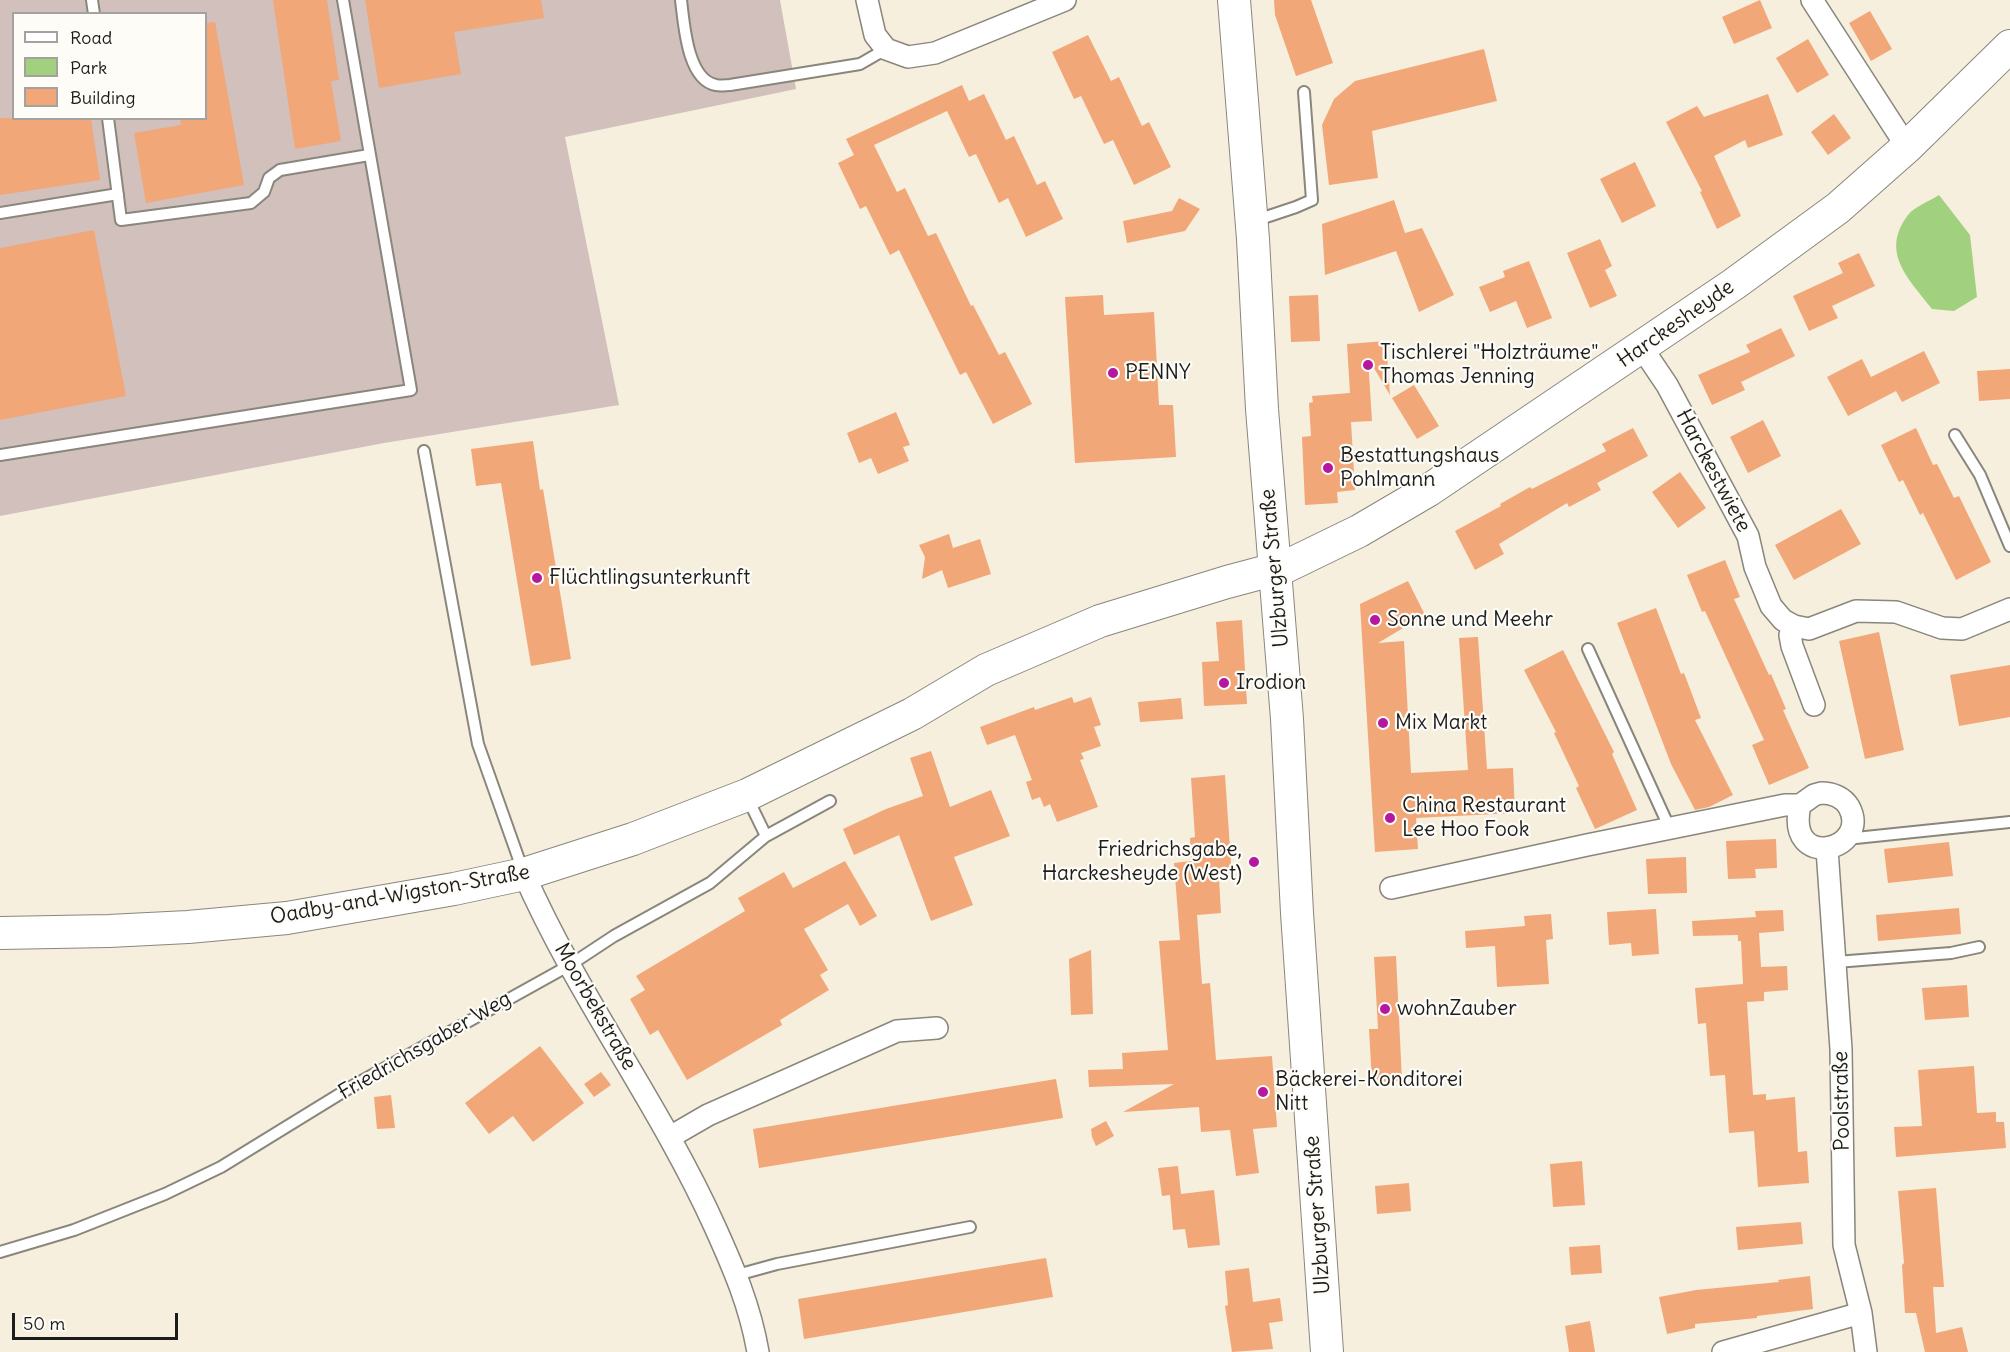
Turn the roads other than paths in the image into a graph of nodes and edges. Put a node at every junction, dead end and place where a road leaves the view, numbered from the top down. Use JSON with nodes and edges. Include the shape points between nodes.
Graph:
{"nodes":[{"id":1,"x":343,"y":0,"type":"edge"},
{"id":2,"x":681,"y":0,"type":"edge"},
{"id":3,"x":867,"y":0,"type":"edge"},
{"id":4,"x":1065,"y":0,"type":"edge"},
{"id":5,"x":1234,"y":0,"type":"edge"},
{"id":6,"x":1812,"y":0,"type":"edge"},
{"id":7,"x":2010,"y":46,"type":"edge"},
{"id":8,"x":886,"y":49,"type":"junction"},
{"id":9,"x":1304,"y":92,"type":"dead end"},
{"id":10,"x":108,"y":120,"type":"edge"},
{"id":11,"x":1907,"y":147,"type":"junction"},
{"id":12,"x":369,"y":155,"type":"junction"},
{"id":13,"x":118,"y":194,"type":"junction"},
{"id":14,"x":0,"y":213,"type":"edge"},
{"id":15,"x":1251,"y":222,"type":"junction"},
{"id":16,"x":1642,"y":348,"type":"junction"},
{"id":17,"x":1955,"y":435,"type":"dead end"},
{"id":18,"x":424,"y":451,"type":"dead end"},
{"id":19,"x":0,"y":455,"type":"edge"},
{"id":20,"x":2010,"y":546,"type":"edge"},
{"id":21,"x":1275,"y":569,"type":"junction"},
{"id":22,"x":2010,"y":609,"type":"edge"},
{"id":23,"x":1794,"y":626,"type":"junction"},
{"id":24,"x":1588,"y":650,"type":"dead end"},
{"id":25,"x":1814,"y":705,"type":"dead end"},
{"id":26,"x":747,"y":795,"type":"junction"},
{"id":27,"x":830,"y":801,"type":"dead end"},
{"id":28,"x":1800,"y":805,"type":"junction"},
{"id":29,"x":2010,"y":822,"type":"edge"},
{"id":30,"x":1670,"y":829,"type":"junction"},
{"id":31,"x":766,"y":836,"type":"junction"},
{"id":32,"x":1846,"y":839,"type":"junction"},
{"id":33,"x":1827,"y":849,"type":"junction"},
{"id":34,"x":524,"y":874,"type":"junction"},
{"id":35,"x":1390,"y":888,"type":"dead end"},
{"id":36,"x":0,"y":933,"type":"edge"},
{"id":37,"x":1979,"y":947,"type":"dead end"},
{"id":38,"x":1836,"y":962,"type":"junction"},
{"id":39,"x":570,"y":965,"type":"junction"},
{"id":40,"x":937,"y":1028,"type":"dead end"},
{"id":41,"x":670,"y":1137,"type":"junction"},
{"id":42,"x":970,"y":1227,"type":"dead end"},
{"id":43,"x":0,"y":1251,"type":"edge"},
{"id":44,"x":737,"y":1275,"type":"junction"},
{"id":45,"x":1861,"y":1313,"type":"junction"},
{"id":46,"x":758,"y":1352,"type":"edge"},
{"id":47,"x":1327,"y":1352,"type":"edge"},
{"id":48,"x":1723,"y":1352,"type":"edge"},
{"id":49,"x":1866,"y":1352,"type":"edge"}],
"edges":[{"from":1,"to":12,"type":"lane"},
{"from":2,"to":8,"type":"lane","via":[[692,60],[713,85],[860,64]]},
{"from":3,"to":8,"type":"street","via":[[875,35]]},
{"from":4,"to":8,"type":"street","via":[[935,53],[908,57]]},
{"from":5,"to":15,"type":"main road","name":"Ulzburger Straße"},
{"from":6,"to":11,"type":"street"},
{"from":7,"to":11,"type":"main road","name":"Harckesheyde"},
{"from":9,"to":15,"type":"lane","via":[[1312,200]]},
{"from":10,"to":13,"type":"lane"},
{"from":11,"to":16,"type":"main road","name":"Harckesheyde","via":[[1838,208]]},
{"from":12,"to":13,"type":"lane","via":[[280,170],[250,203],[121,220]]},
{"from":12,"to":19,"type":"lane","via":[[411,390]]},
{"from":13,"to":14,"type":"lane"},
{"from":15,"to":21,"type":"main road","name":"Ulzburger Straße"},
{"from":16,"to":21,"type":"main road","name":"Harckesheyde","via":[[1399,509]]},
{"from":16,"to":23,"type":"street","name":"Harckestwiete","via":[[1667,385],[1748,536],[1755,567],[1771,606]]},
{"from":17,"to":20,"type":"lane","via":[[1980,475]]},
{"from":18,"to":34,"type":"lane","via":[[478,744]]},
{"from":21,"to":26,"type":"main road","name":"Oadby-and-Wigston-Straße","via":[[1100,621],[986,670],[912,714]]},
{"from":21,"to":47,"type":"main road","name":"Ulzburger Straße"},
{"from":22,"to":23,"type":"street","via":[[1962,629],[1942,628],[1896,612],[1875,611],[1856,611],[1809,629]]},
{"from":23,"to":25,"type":"street","via":[[1790,634],[1792,646]]},
{"from":24,"to":30,"type":"lane"},
{"from":26,"to":31,"type":"lane"},
{"from":26,"to":34,"type":"main road","name":"Oadby-and-Wigston-Straße","via":[[633,839]]},
{"from":27,"to":31,"type":"lane","name":"Friedrichsgaber Weg"},
{"from":28,"to":30,"type":"street"},
{"from":28,"to":32,"type":"street","via":[[1821,793],[1840,797],[1853,817]]},
{"from":28,"to":33,"type":"street","via":[[1798,830],[1804,840]]},
{"from":29,"to":32,"type":"lane"},
{"from":30,"to":35,"type":"street"},
{"from":31,"to":39,"type":"lane","name":"Friedrichsgaber Weg","via":[[710,883]]},
{"from":32,"to":33,"type":"street"},
{"from":33,"to":38,"type":"street","name":"Poolstraße"},
{"from":34,"to":36,"type":"main road","name":"Oadby-and-Wigston-Straße","via":[[287,918],[131,930]]},
{"from":34,"to":39,"type":"street","name":"Moorbekstraße"},
{"from":37,"to":38,"type":"lane","via":[[1951,953]]},
{"from":38,"to":45,"type":"street","name":"Poolstraße","via":[[1844,1245]]},
{"from":39,"to":41,"type":"street","name":"Moorbekstraße"},
{"from":39,"to":43,"type":"lane","name":"Friedrichsgaber Weg","via":[[356,1084],[221,1167],[74,1230]]},
{"from":40,"to":41,"type":"street","via":[[897,1031],[708,1115]]},
{"from":41,"to":44,"type":"street","name":"Moorbekstraße"},
{"from":42,"to":44,"type":"lane"},
{"from":44,"to":46,"type":"street","name":"Moorbekstraße"},
{"from":45,"to":48,"type":"street"},
{"from":45,"to":49,"type":"street","name":"Poolstraße"}]}
